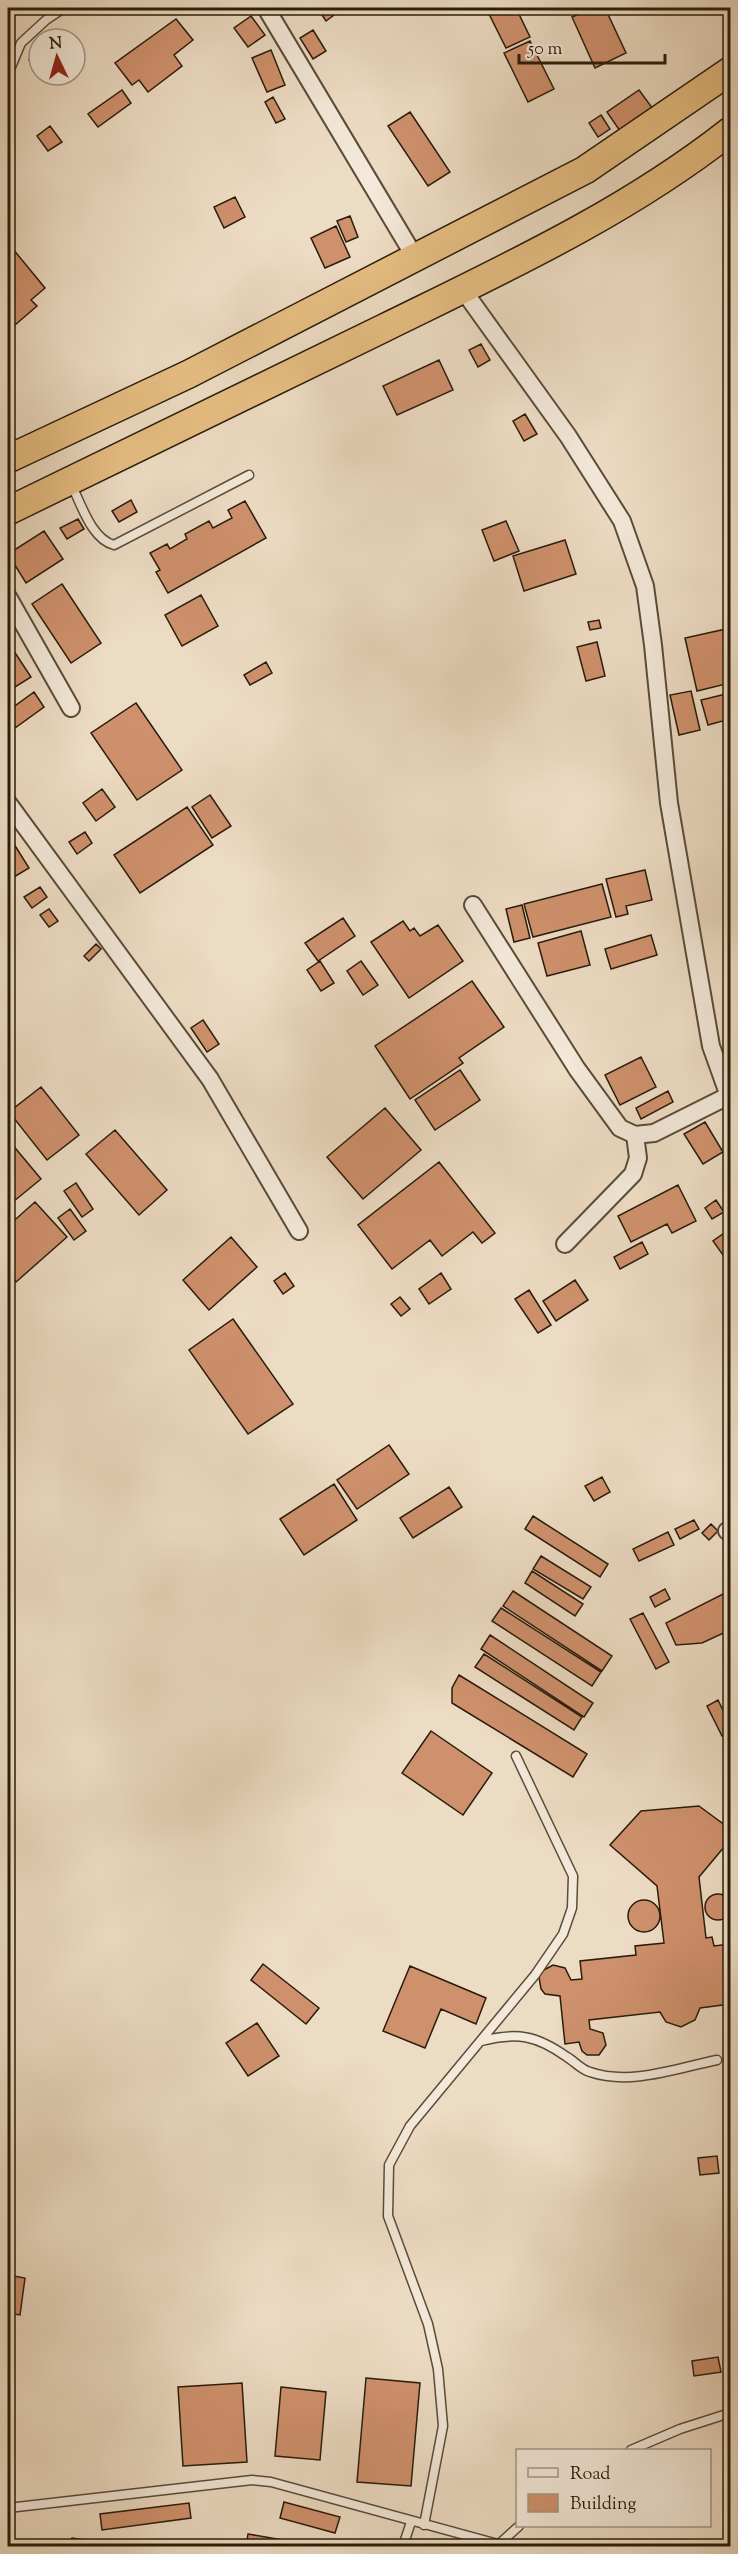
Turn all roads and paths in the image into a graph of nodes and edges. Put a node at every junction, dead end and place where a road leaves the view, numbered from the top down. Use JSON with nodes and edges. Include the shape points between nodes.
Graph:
{"nodes":[{"id":1,"x":64,"y":8,"type":"edge"},
{"id":2,"x":266,"y":8,"type":"edge"},
{"id":3,"x":730,"y":70,"type":"edge"},
{"id":4,"x":8,"y":74,"type":"edge"},
{"id":5,"x":730,"y":131,"type":"edge"},
{"id":6,"x":416,"y":259,"type":"junction"},
{"id":7,"x":463,"y":290,"type":"junction"},
{"id":8,"x":8,"y":459,"type":"edge"},
{"id":9,"x":249,"y":475,"type":"dead end"},
{"id":10,"x":70,"y":481,"type":"junction"},
{"id":11,"x":8,"y":511,"type":"edge"},
{"id":12,"x":8,"y":597,"type":"edge"},
{"id":13,"x":71,"y":708,"type":"dead end"},
{"id":14,"x":8,"y":803,"type":"edge"},
{"id":15,"x":473,"y":905,"type":"dead end"},
{"id":16,"x":729,"y":1098,"type":"edge"},
{"id":17,"x":635,"y":1135,"type":"junction"},
{"id":18,"x":299,"y":1231,"type":"dead end"},
{"id":19,"x":565,"y":1244,"type":"dead end"},
{"id":20,"x":516,"y":1756,"type":"dead end"},
{"id":21,"x":481,"y":2041,"type":"junction"},
{"id":22,"x":717,"y":2060,"type":"dead end"},
{"id":23,"x":730,"y":2413,"type":"edge"},
{"id":24,"x":635,"y":2449,"type":"edge"},
{"id":25,"x":8,"y":2508,"type":"edge"},
{"id":26,"x":411,"y":2522,"type":"junction"},
{"id":27,"x":424,"y":2525,"type":"junction"},
{"id":28,"x":518,"y":2527,"type":"edge"},
{"id":29,"x":467,"y":2536,"type":"junction"},
{"id":30,"x":502,"y":2546,"type":"edge"},
{"id":31,"x":403,"y":2547,"type":"edge"},
{"id":32,"x":465,"y":2547,"type":"edge"}],
"edges":[{"from":1,"to":4,"type":"lane","via":[[21,43]]},
{"from":2,"to":6,"type":"street"},
{"from":3,"to":6,"type":"highway","via":[[585,170]]},
{"from":5,"to":7,"type":"highway","via":[[608,213]]},
{"from":6,"to":8,"type":"highway","via":[[189,374]]},
{"from":7,"to":10,"type":"highway"},
{"from":7,"to":16,"type":"street","via":[[568,436],[622,521],[645,586],[669,804],[711,1046]]},
{"from":9,"to":10,"type":"lane","via":[[114,545],[105,543],[98,535]]},
{"from":10,"to":11,"type":"highway"},
{"from":12,"to":13,"type":"street"},
{"from":14,"to":18,"type":"street","via":[[210,1079]]},
{"from":15,"to":17,"type":"street","via":[[577,1069],[620,1128]]},
{"from":16,"to":17,"type":"street","via":[[654,1132]]},
{"from":17,"to":19,"type":"street","via":[[638,1158],[633,1174]]},
{"from":20,"to":21,"type":"lane","via":[[573,1876],[572,1908],[563,1934],[535,1975]]},
{"from":21,"to":22,"type":"lane","via":[[506,2035],[528,2036],[588,2072],[609,2077],[634,2078]]},
{"from":21,"to":27,"type":"lane","via":[[411,2126],[389,2165],[388,2216],[428,2324],[438,2369],[443,2426]]},
{"from":23,"to":24,"type":"lane"},
{"from":25,"to":26,"type":"lane","via":[[252,2480]]},
{"from":26,"to":27,"type":"lane"},
{"from":26,"to":31,"type":"lane"},
{"from":27,"to":29,"type":"lane"},
{"from":28,"to":30,"type":"lane"},
{"from":29,"to":30,"type":"lane"},
{"from":29,"to":32,"type":"lane"}]}
